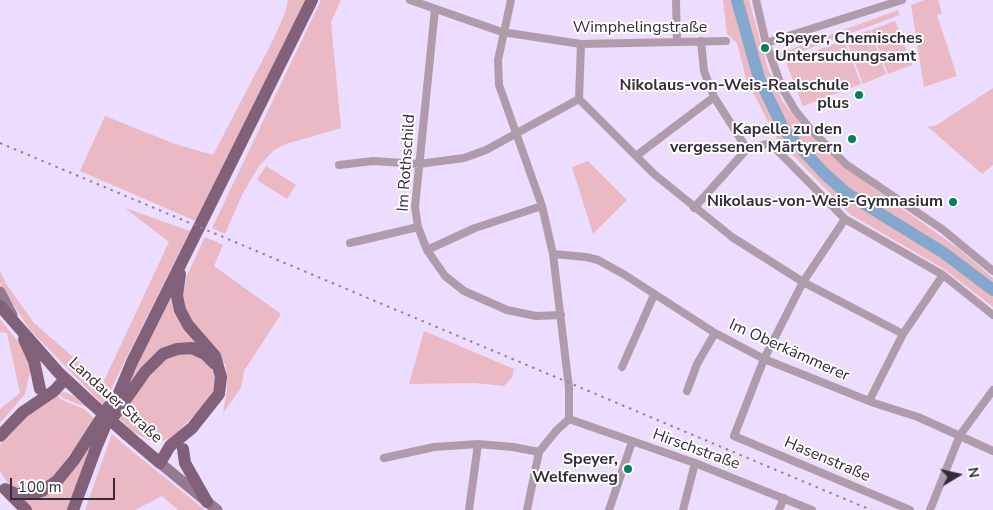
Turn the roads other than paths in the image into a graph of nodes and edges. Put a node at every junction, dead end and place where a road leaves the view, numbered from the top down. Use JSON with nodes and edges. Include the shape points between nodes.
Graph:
{"nodes":[{"id":1,"x":312,"y":0,"type":"edge"},
{"id":2,"x":410,"y":0,"type":"edge"},
{"id":3,"x":511,"y":0,"type":"edge"},
{"id":4,"x":676,"y":0,"type":"edge"},
{"id":5,"x":756,"y":0,"type":"edge"},
{"id":6,"x":902,"y":0,"type":"edge"},
{"id":7,"x":435,"y":9,"type":"junction"},
{"id":8,"x":502,"y":32,"type":"junction"},
{"id":9,"x":701,"y":41,"type":"junction"},
{"id":10,"x":726,"y":41,"type":"dead end"},
{"id":11,"x":677,"y":42,"type":"junction"},
{"id":12,"x":766,"y":43,"type":"junction"},
{"id":13,"x":581,"y":44,"type":"junction"},
{"id":14,"x":714,"y":97,"type":"junction"},
{"id":15,"x":579,"y":99,"type":"junction"},
{"id":16,"x":517,"y":134,"type":"junction"},
{"id":17,"x":747,"y":149,"type":"junction"},
{"id":18,"x":636,"y":156,"type":"junction"},
{"id":19,"x":419,"y":164,"type":"junction"},
{"id":20,"x":339,"y":166,"type":"dead end"},
{"id":21,"x":542,"y":206,"type":"junction"},
{"id":22,"x":694,"y":208,"type":"junction"},
{"id":23,"x":845,"y":219,"type":"junction"},
{"id":24,"x":418,"y":227,"type":"junction"},
{"id":25,"x":350,"y":243,"type":"dead end"},
{"id":26,"x":427,"y":250,"type":"junction"},
{"id":27,"x":554,"y":254,"type":"junction"},
{"id":28,"x":182,"y":260,"type":"junction"},
{"id":29,"x":993,"y":271,"type":"edge"},
{"id":30,"x":943,"y":275,"type":"junction"},
{"id":31,"x":803,"y":282,"type":"junction"},
{"id":32,"x":0,"y":292,"type":"edge"},
{"id":33,"x":654,"y":295,"type":"junction"},
{"id":34,"x":0,"y":306,"type":"edge"},
{"id":35,"x":993,"y":314,"type":"edge"},
{"id":36,"x":561,"y":315,"type":"junction"},
{"id":37,"x":19,"y":328,"type":"junction"},
{"id":38,"x":715,"y":333,"type":"junction"},
{"id":39,"x":903,"y":334,"type":"junction"},
{"id":40,"x":764,"y":359,"type":"junction"},
{"id":41,"x":622,"y":367,"type":"dead end"},
{"id":42,"x":219,"y":368,"type":"junction"},
{"id":43,"x":62,"y":376,"type":"junction"},
{"id":44,"x":40,"y":389,"type":"junction"},
{"id":45,"x":993,"y":390,"type":"edge"},
{"id":46,"x":687,"y":391,"type":"dead end"},
{"id":47,"x":119,"y":392,"type":"junction"},
{"id":48,"x":869,"y":401,"type":"junction"},
{"id":49,"x":23,"y":412,"type":"junction"},
{"id":50,"x":569,"y":418,"type":"junction"},
{"id":51,"x":106,"y":425,"type":"junction"},
{"id":52,"x":192,"y":428,"type":"junction"},
{"id":53,"x":960,"y":435,"type":"junction"},
{"id":54,"x":0,"y":436,"type":"edge"},
{"id":55,"x":632,"y":442,"type":"junction"},
{"id":56,"x":137,"y":444,"type":"junction"},
{"id":57,"x":478,"y":444,"type":"junction"},
{"id":58,"x":170,"y":446,"type":"junction"},
{"id":59,"x":183,"y":449,"type":"junction"},
{"id":60,"x":993,"y":451,"type":"edge"},
{"id":61,"x":539,"y":452,"type":"junction"},
{"id":62,"x":384,"y":458,"type":"dead end"},
{"id":63,"x":695,"y":463,"type":"junction"},
{"id":64,"x":162,"y":464,"type":"junction"},
{"id":65,"x":2,"y":486,"type":"edge"},
{"id":66,"x":784,"y":498,"type":"junction"},
{"id":67,"x":212,"y":506,"type":"edge"},
{"id":68,"x":26,"y":510,"type":"edge"},
{"id":69,"x":73,"y":510,"type":"edge"},
{"id":70,"x":469,"y":510,"type":"edge"},
{"id":71,"x":527,"y":510,"type":"edge"},
{"id":72,"x":610,"y":510,"type":"edge"},
{"id":73,"x":683,"y":510,"type":"edge"},
{"id":74,"x":779,"y":510,"type":"edge"},
{"id":75,"x":812,"y":510,"type":"edge"},
{"id":76,"x":910,"y":510,"type":"edge"},
{"id":77,"x":930,"y":510,"type":"edge"}],
"edges":[{"from":1,"to":28,"type":"main road"},
{"from":2,"to":7,"type":"street","name":"Wimphelingstraße"},
{"from":3,"to":8,"type":"street"},
{"from":4,"to":11,"type":"street"},
{"from":5,"to":12,"type":"street"},
{"from":6,"to":12,"type":"street"},
{"from":7,"to":8,"type":"street","name":"Wimphelingstraße"},
{"from":7,"to":19,"type":"street","name":"Im Rothschild"},
{"from":8,"to":13,"type":"street","name":"Wimphelingstraße"},
{"from":8,"to":16,"type":"street","via":[[499,84]]},
{"from":9,"to":10,"type":"street","name":"Wimphelingstraße"},
{"from":9,"to":11,"type":"street","name":"Wimphelingstraße"},
{"from":9,"to":14,"type":"street","via":[[704,71]]},
{"from":11,"to":13,"type":"street","name":"Wimphelingstraße"},
{"from":12,"to":29,"type":"street","via":[[782,88],[794,110],[822,142],[847,165],[942,229]]},
{"from":13,"to":15,"type":"street"},
{"from":14,"to":17,"type":"street"},
{"from":14,"to":18,"type":"street"},
{"from":15,"to":16,"type":"street"},
{"from":15,"to":18,"type":"street"},
{"from":16,"to":19,"type":"street","via":[[464,158]]},
{"from":16,"to":21,"type":"street"},
{"from":17,"to":22,"type":"street"},
{"from":17,"to":23,"type":"street","via":[[770,144]]},
{"from":18,"to":22,"type":"street"},
{"from":19,"to":20,"type":"street","via":[[373,161]]},
{"from":19,"to":24,"type":"street","name":"Im Rothschild"},
{"from":21,"to":26,"type":"street","via":[[475,228]]},
{"from":21,"to":27,"type":"street"},
{"from":22,"to":31,"type":"street","via":[[732,237]]},
{"from":23,"to":30,"type":"street"},
{"from":23,"to":31,"type":"street"},
{"from":24,"to":25,"type":"street"},
{"from":24,"to":26,"type":"street","name":"Im Rothschild"},
{"from":26,"to":36,"type":"street","name":"Im Rothschild","via":[[445,276],[464,291],[507,310],[536,316]]},
{"from":27,"to":33,"type":"street","name":"Im Oberkämmerer","via":[[598,260]]},
{"from":27,"to":36,"type":"street"},
{"from":28,"to":42,"type":"main road","via":[[177,296],[180,310],[188,325],[211,349]]},
{"from":28,"to":47,"type":"main road"},
{"from":30,"to":35,"type":"street"},
{"from":30,"to":39,"type":"street"},
{"from":31,"to":39,"type":"street"},
{"from":31,"to":40,"type":"street"},
{"from":32,"to":37,"type":"main road"},
{"from":33,"to":38,"type":"street","name":"Im Oberkämmerer"},
{"from":33,"to":41,"type":"street"},
{"from":34,"to":37,"type":"main road","name":"Landauer Straße"},
{"from":36,"to":50,"type":"street"},
{"from":37,"to":43,"type":"main road","name":"Landauer Straße"},
{"from":37,"to":44,"type":"main road","via":[[34,361]]},
{"from":38,"to":40,"type":"street","name":"Im Oberkämmerer"},
{"from":38,"to":46,"type":"street","via":[[697,364]]},
{"from":39,"to":48,"type":"street"},
{"from":40,"to":48,"type":"street","name":"Im Oberkämmerer"},
{"from":40,"to":76,"type":"street","name":"Hasenstraße","via":[[734,436]]},
{"from":42,"to":51,"type":"main road","via":[[205,354],[192,348],[163,354],[145,372]]},
{"from":42,"to":52,"type":"main road","via":[[222,383],[219,394]]},
{"from":43,"to":44,"type":"main road"},
{"from":43,"to":49,"type":"main road","via":[[54,390]]},
{"from":43,"to":56,"type":"main road","name":"Landauer Straße","bridge":true},
{"from":44,"to":49,"type":"main road"},
{"from":45,"to":53,"type":"street"},
{"from":47,"to":51,"type":"main road"},
{"from":47,"to":65,"type":"main road","via":[[57,481],[32,494],[16,494]]},
{"from":48,"to":53,"type":"street","name":"Im Oberkämmerer"},
{"from":49,"to":54,"type":"main road"},
{"from":50,"to":55,"type":"street","name":"Hirschstraße"},
{"from":50,"to":61,"type":"street"},
{"from":51,"to":69,"type":"main road"},
{"from":52,"to":58,"type":"main road"},
{"from":52,"to":59,"type":"main road"},
{"from":53,"to":60,"type":"street","name":"Im Oberkämmerer"},
{"from":53,"to":77,"type":"street"},
{"from":55,"to":63,"type":"street","name":"Hirschstraße"},
{"from":55,"to":72,"type":"street"},
{"from":56,"to":58,"type":"main road"},
{"from":56,"to":64,"type":"main road","name":"Landauer Straße"},
{"from":57,"to":61,"type":"street"},
{"from":57,"to":62,"type":"street","via":[[434,447]]},
{"from":57,"to":70,"type":"street"},
{"from":58,"to":64,"type":"main road"},
{"from":59,"to":64,"type":"main road"},
{"from":59,"to":67,"type":"main road","via":[[185,463]]},
{"from":61,"to":71,"type":"street"},
{"from":63,"to":66,"type":"street","name":"Hirschstraße"},
{"from":63,"to":73,"type":"street"},
{"from":64,"to":67,"type":"main road","name":"Landauer Straße"},
{"from":65,"to":68,"type":"main road"},
{"from":66,"to":74,"type":"street"},
{"from":66,"to":75,"type":"street","name":"Hirschstraße"}]}
